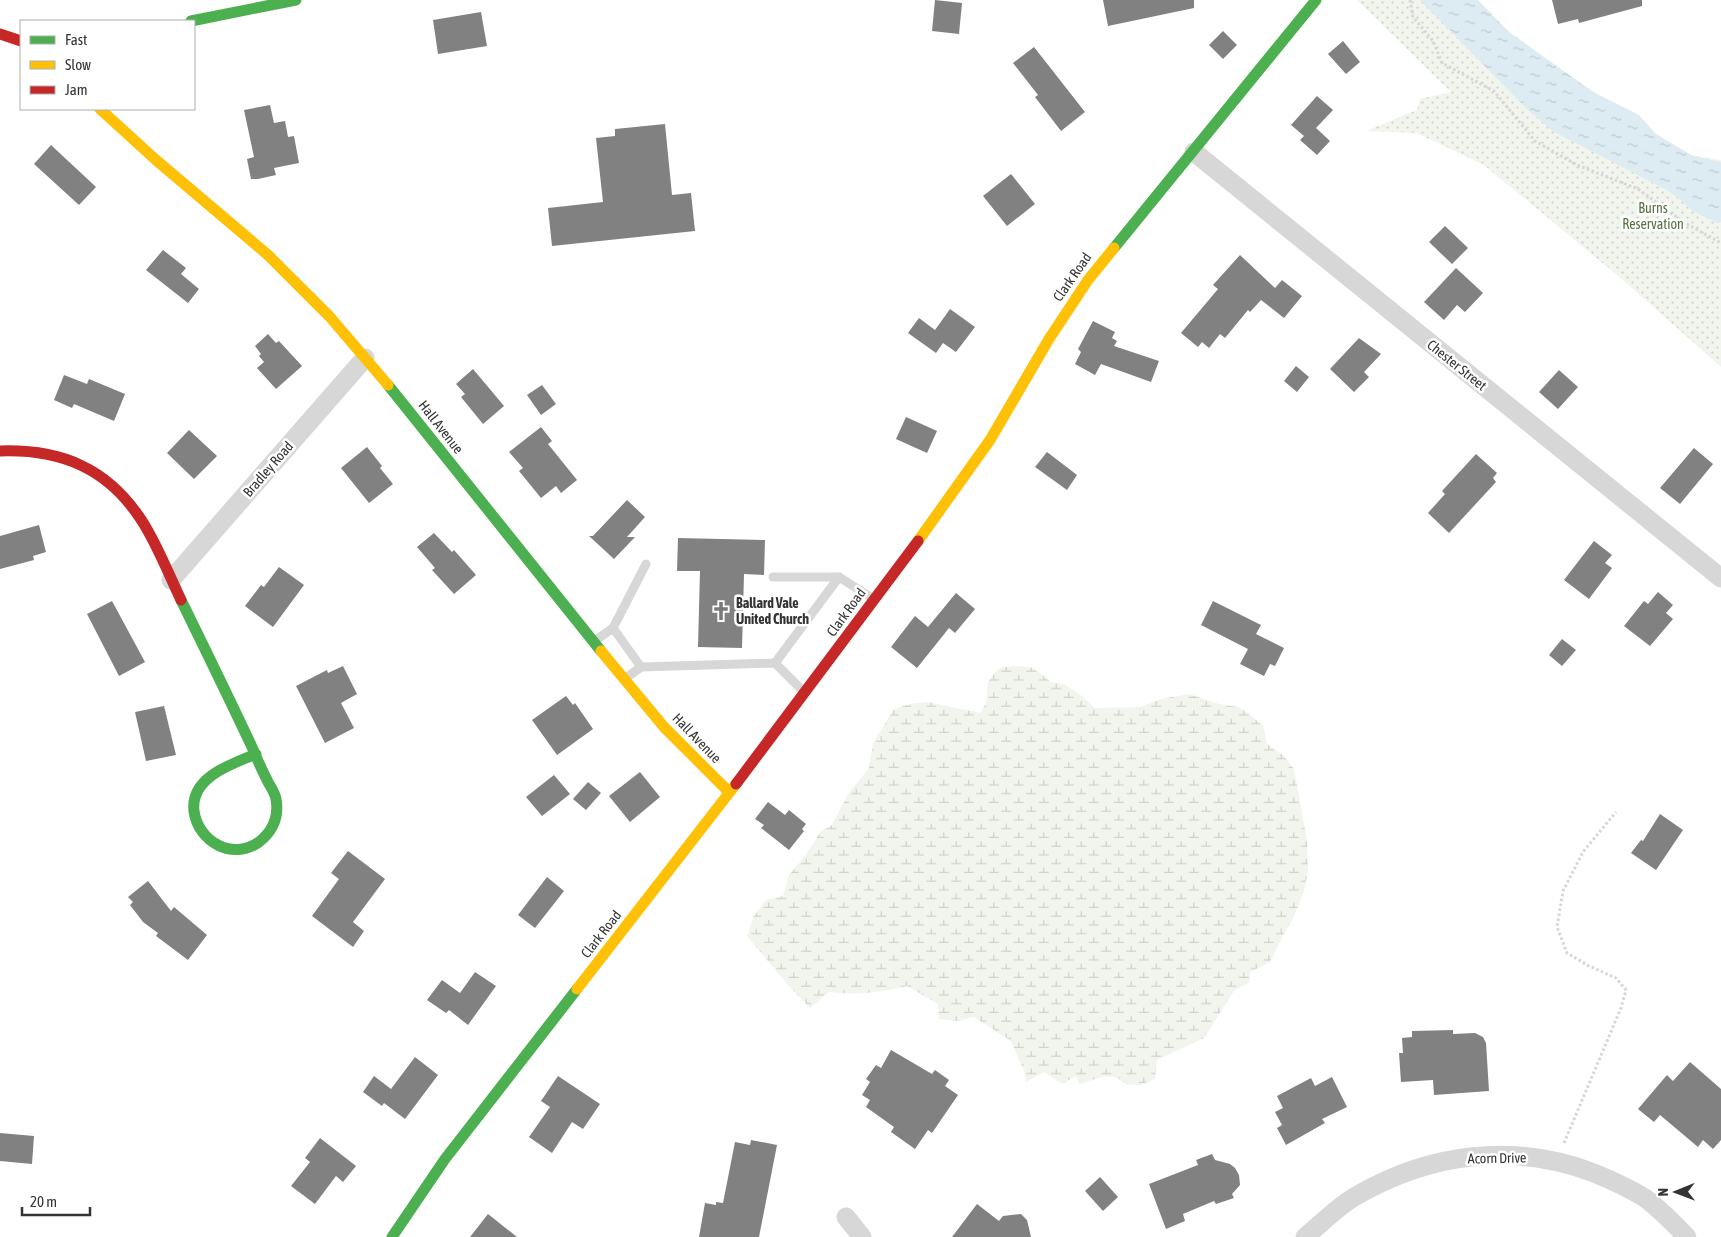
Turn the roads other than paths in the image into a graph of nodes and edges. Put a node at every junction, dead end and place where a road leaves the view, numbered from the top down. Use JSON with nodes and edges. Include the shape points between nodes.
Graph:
{"nodes":[{"id":1,"x":296,"y":0,"type":"edge"},
{"id":2,"x":1316,"y":0,"type":"edge"},
{"id":3,"x":195,"y":20,"type":"edge"},
{"id":4,"x":0,"y":34,"type":"edge"},
{"id":5,"x":20,"y":41,"type":"edge"},
{"id":6,"x":101,"y":110,"type":"edge"},
{"id":7,"x":1194,"y":152,"type":"junction"},
{"id":8,"x":365,"y":358,"type":"junction"},
{"id":9,"x":0,"y":451,"type":"edge"},
{"id":10,"x":646,"y":564,"type":"dead end"},
{"id":11,"x":839,"y":577,"type":"junction"},
{"id":12,"x":773,"y":578,"type":"dead end"},
{"id":13,"x":1721,"y":578,"type":"edge"},
{"id":14,"x":171,"y":580,"type":"junction"},
{"id":15,"x":874,"y":599,"type":"junction"},
{"id":16,"x":613,"y":628,"type":"junction"},
{"id":17,"x":594,"y":642,"type":"junction"},
{"id":18,"x":775,"y":663,"type":"junction"},
{"id":19,"x":641,"y":667,"type":"junction"},
{"id":20,"x":624,"y":679,"type":"junction"},
{"id":21,"x":805,"y":693,"type":"junction"},
{"id":22,"x":256,"y":754,"type":"junction"},
{"id":23,"x":729,"y":792,"type":"junction"},
{"id":24,"x":846,"y":1217,"type":"dead end"},
{"id":25,"x":392,"y":1237,"type":"edge"},
{"id":26,"x":862,"y":1237,"type":"edge"},
{"id":27,"x":1306,"y":1237,"type":"edge"},
{"id":28,"x":1687,"y":1237,"type":"edge"}],
"edges":[{"from":1,"to":3,"type":"main road"},
{"from":2,"to":7,"type":"main road","name":"Clark Road"},
{"from":4,"to":5,"type":"main road"},
{"from":6,"to":8,"type":"main road","name":"Hall Avenue","via":[[268,255],[330,317]]},
{"from":7,"to":13,"type":"street","name":"Chester Street"},
{"from":7,"to":15,"type":"main road","name":"Clark Road","via":[[1088,280],[990,440]]},
{"from":8,"to":14,"type":"street","name":"Bradley Road"},
{"from":8,"to":17,"type":"main road","name":"Hall Avenue"},
{"from":9,"to":14,"type":"main road","via":[[52,454],[104,478],[132,506]]},
{"from":10,"to":16,"type":"lane"},
{"from":11,"to":12,"type":"lane"},
{"from":11,"to":15,"type":"lane"},
{"from":11,"to":18,"type":"lane"},
{"from":14,"to":22,"type":"main road"},
{"from":15,"to":21,"type":"main road","name":"Clark Road"},
{"from":16,"to":17,"type":"lane"},
{"from":16,"to":19,"type":"lane"},
{"from":17,"to":20,"type":"main road","name":"Hall Avenue"},
{"from":18,"to":19,"type":"lane"},
{"from":18,"to":21,"type":"lane"},
{"from":19,"to":20,"type":"lane"},
{"from":20,"to":23,"type":"main road","name":"Hall Avenue","via":[[664,727]]},
{"from":21,"to":23,"type":"main road","name":"Clark Road"},
{"from":22,"to":22,"type":"main road","via":[[276,798],[274,826],[255,846],[237,850],[218,847],[199,828],[194,810],[197,793],[214,774]]},
{"from":23,"to":25,"type":"main road","name":"Clark Road","via":[[455,1146]]},
{"from":24,"to":26,"type":"street"},
{"from":27,"to":28,"type":"street","name":"Acorn Drive","via":[[1354,1197],[1394,1176],[1432,1163],[1475,1156],[1524,1156],[1572,1165],[1612,1180],[1645,1198]]}]}
